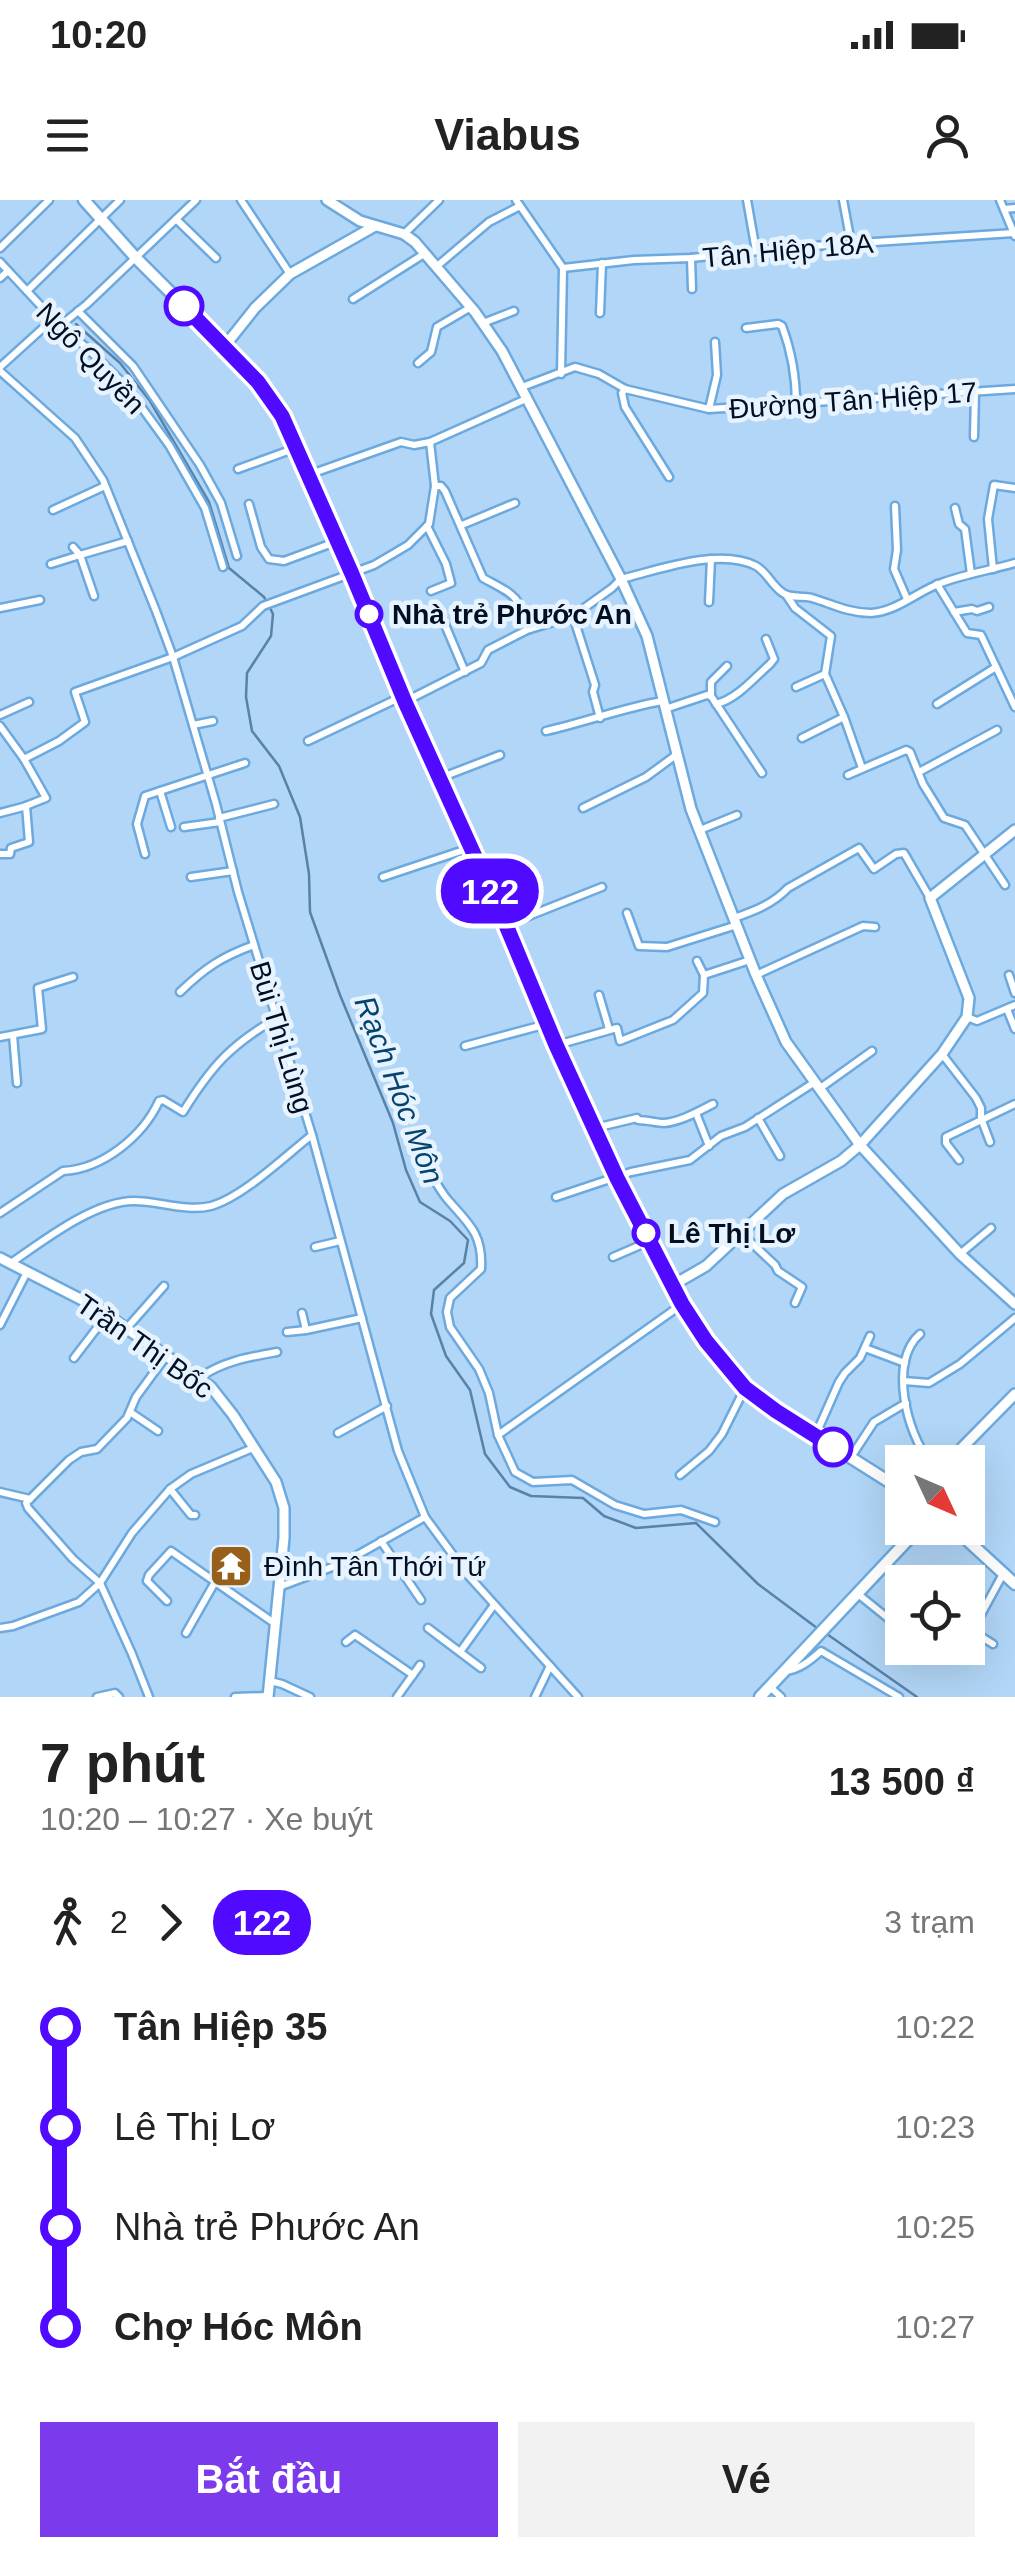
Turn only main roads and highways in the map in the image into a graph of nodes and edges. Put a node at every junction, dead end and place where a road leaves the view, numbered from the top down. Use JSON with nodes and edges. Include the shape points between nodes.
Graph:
{"nodes":[{"id":1,"x":84,"y":200,"type":"edge"},
{"id":2,"x":885,"y":1480,"type":"edge"},
{"id":3,"x":904,"y":1545,"type":"edge"},
{"id":4,"x":973,"y":1545,"type":"edge"},
{"id":5,"x":1015,"y":1584,"type":"edge"},
{"id":6,"x":760,"y":1697,"type":"edge"}],
"edges":[{"from":1,"to":2,"type":"main road","via":[[276,404],[556,1045],[682,1304],[745,1388]]},
{"from":3,"to":6,"type":"main road"},
{"from":4,"to":5,"type":"main road"}]}
